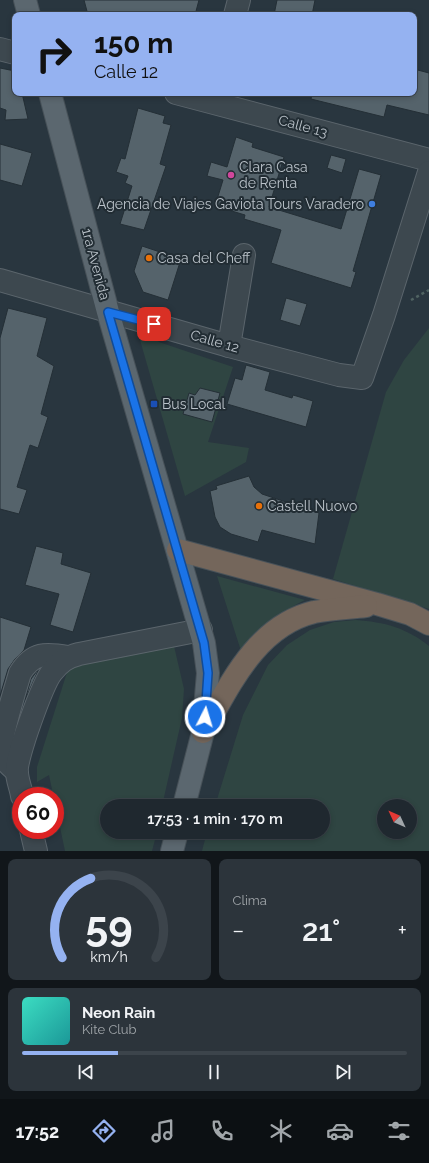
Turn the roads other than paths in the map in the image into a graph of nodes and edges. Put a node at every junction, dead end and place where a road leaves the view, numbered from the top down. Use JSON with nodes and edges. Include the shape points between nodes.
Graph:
{"nodes":[{"id":1,"x":25,"y":0,"type":"edge"},
{"id":2,"x":239,"y":0,"type":"edge"},
{"id":3,"x":28,"y":12,"type":"edge"},
{"id":4,"x":236,"y":12,"type":"edge"},
{"id":5,"x":0,"y":49,"type":"edge"},
{"id":6,"x":12,"y":52,"type":"edge"},
{"id":7,"x":51,"y":96,"type":"edge"},
{"id":8,"x":200,"y":96,"type":"edge"},
{"id":9,"x":216,"y":98,"type":"edge"},
{"id":10,"x":429,"y":160,"type":"edge"},
{"id":11,"x":429,"y":172,"type":"edge"},
{"id":12,"x":244,"y":255,"type":"dead end"},
{"id":13,"x":0,"y":280,"type":"edge"},
{"id":14,"x":108,"y":312,"type":"junction"},
{"id":15,"x":229,"y":346,"type":"junction"},
{"id":16,"x":178,"y":550,"type":"junction"},
{"id":17,"x":378,"y":604,"type":"junction"},
{"id":18,"x":429,"y":624,"type":"edge"},
{"id":19,"x":201,"y":630,"type":"junction"},
{"id":20,"x":203,"y":732,"type":"junction"},
{"id":21,"x":20,"y":787,"type":"edge"},
{"id":22,"x":186,"y":799,"type":"edge"},
{"id":23,"x":33,"y":839,"type":"edge"},
{"id":24,"x":175,"y":839,"type":"edge"},
{"id":25,"x":36,"y":851,"type":"edge"},
{"id":26,"x":172,"y":851,"type":"edge"}],
"edges":[{"from":1,"to":3,"type":"main road"},
{"from":2,"to":4,"type":"street"},
{"from":5,"to":6,"type":"street"},
{"from":7,"to":14,"type":"main road","name":"1ra Avenida"},
{"from":8,"to":9,"type":"street","name":"Calle 13"},
{"from":9,"to":10,"type":"street","name":"Calle 13"},
{"from":11,"to":15,"type":"street","name":"Calle 12","via":[[362,378],[339,375]]},
{"from":12,"to":15,"type":"street"},
{"from":13,"to":14,"type":"street","name":"Calle 12"},
{"from":14,"to":15,"type":"street","name":"Calle 12"},
{"from":14,"to":16,"type":"main road","name":"1ra Avenida"},
{"from":16,"to":17,"type":"highway"},
{"from":16,"to":19,"type":"main road","name":"1ra Avenida"},
{"from":17,"to":18,"type":"highway","via":[[410,614]]},
{"from":17,"to":20,"type":"highway","via":[[314,612],[280,626],[240,669]]},
{"from":19,"to":20,"type":"main road","name":"1ra Avenida","via":[[208,673]]},
{"from":19,"to":21,"type":"street","via":[[68,657],[50,673],[43,686],[16,771]]},
{"from":20,"to":22,"type":"main road","name":"1ra Avenida"},
{"from":23,"to":25,"type":"street"},
{"from":24,"to":26,"type":"main road"}]}
